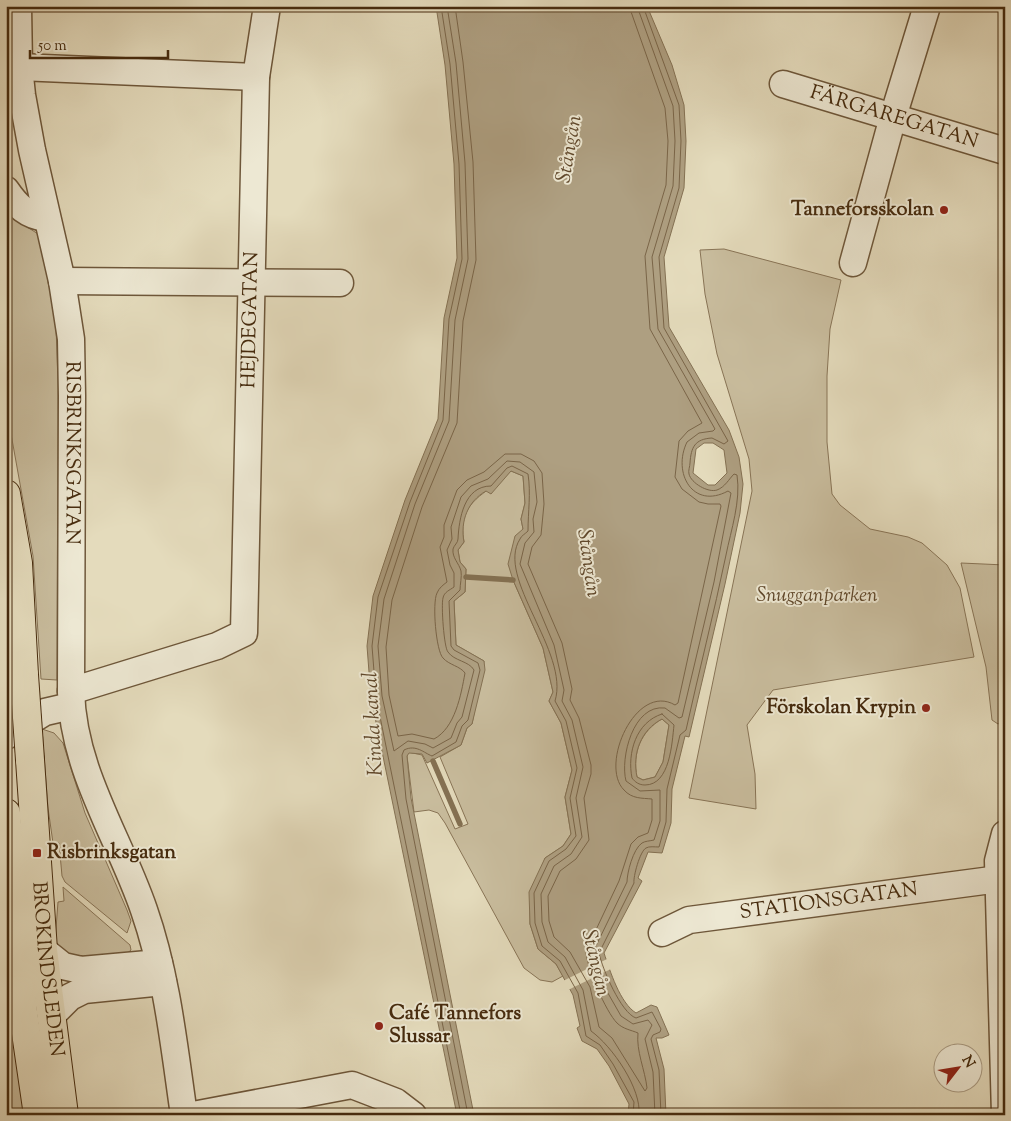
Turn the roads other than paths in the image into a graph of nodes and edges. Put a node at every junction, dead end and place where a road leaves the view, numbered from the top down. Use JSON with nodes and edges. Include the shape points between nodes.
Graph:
{"nodes":[{"id":1,"x":18,"y":6,"type":"edge"},
{"id":2,"x":267,"y":6,"type":"edge"},
{"id":3,"x":927,"y":6,"type":"edge"},
{"id":4,"x":19,"y":67,"type":"junction"},
{"id":5,"x":256,"y":77,"type":"junction"},
{"id":6,"x":784,"y":84,"type":"dead end"},
{"id":7,"x":893,"y":117,"type":"junction"},
{"id":8,"x":1005,"y":151,"type":"edge"},
{"id":9,"x":6,"y":190,"type":"edge"},
{"id":10,"x":46,"y":218,"type":"junction"},
{"id":11,"x":853,"y":263,"type":"dead end"},
{"id":12,"x":62,"y":281,"type":"junction"},
{"id":13,"x":251,"y":282,"type":"junction"},
{"id":14,"x":340,"y":283,"type":"dead end"},
{"id":15,"x":6,"y":494,"type":"edge"},
{"id":16,"x":71,"y":699,"type":"junction"},
{"id":17,"x":6,"y":736,"type":"edge"},
{"id":18,"x":6,"y":813,"type":"edge"},
{"id":19,"x":1005,"y":834,"type":"edge"},
{"id":20,"x":1002,"y":881,"type":"edge"},
{"id":21,"x":662,"y":933,"type":"dead end"},
{"id":22,"x":11,"y":947,"type":"edge"},
{"id":23,"x":43,"y":950,"type":"junction"},
{"id":24,"x":161,"y":972,"type":"junction"},
{"id":25,"x":15,"y":1007,"type":"edge"},
{"id":26,"x":52,"y":1016,"type":"junction"},
{"id":27,"x":38,"y":1115,"type":"edge"},
{"id":28,"x":64,"y":1115,"type":"edge"},
{"id":29,"x":184,"y":1115,"type":"edge"},
{"id":30,"x":193,"y":1115,"type":"edge"},
{"id":31,"x":413,"y":1115,"type":"edge"},
{"id":32,"x":1005,"y":1115,"type":"edge"}],
"edges":[{"from":1,"to":4,"type":"street","name":"RISBRINKSGATAN"},
{"from":2,"to":5,"type":"street","name":"HEJDEGATAN"},
{"from":3,"to":7,"type":"street"},
{"from":4,"to":5,"type":"street"},
{"from":4,"to":10,"type":"street","name":"RISBRINKSGATAN"},
{"from":5,"to":13,"type":"street","name":"HEJDEGATAN"},
{"from":6,"to":7,"type":"street","name":"FÄRGAREGATAN"},
{"from":7,"to":8,"type":"street","name":"FÄRGAREGATAN"},
{"from":7,"to":11,"type":"street"},
{"from":9,"to":10,"type":"street","via":[[21,209],[31,216]]},
{"from":10,"to":12,"type":"street","name":"RISBRINKSGATAN"},
{"from":12,"to":13,"type":"street"},
{"from":12,"to":16,"type":"street","name":"RISBRINKSGATAN","via":[[71,339]]},
{"from":13,"to":14,"type":"street"},
{"from":13,"to":16,"type":"street","name":"HEJDEGATAN","via":[[244,633]]},
{"from":15,"to":23,"type":"main road","name":"BROKINDSLEDEN","bridge":true,"via":[[18,563]]},
{"from":16,"to":17,"type":"street"},
{"from":16,"to":24,"type":"street","name":"RISBRINKSGATAN","via":[[84,766],[143,908]]},
{"from":18,"to":22,"type":"main road","name":"BROKINDSLEDEN"},
{"from":19,"to":20,"type":"street","via":[[999,849]]},
{"from":20,"to":21,"type":"street","name":"STATIONSGATAN","via":[[689,920]]},
{"from":20,"to":32,"type":"street"},
{"from":22,"to":25,"type":"main road","name":"BROKINDSLEDEN"},
{"from":23,"to":24,"type":"street","via":[[64,966],[81,970]]},
{"from":23,"to":26,"type":"main road","name":"BROKINDSLEDEN"},
{"from":24,"to":26,"type":"street","via":[[84,990],[70,997]]},
{"from":24,"to":29,"type":"street","name":"RISBRINKSGATAN"},
{"from":25,"to":27,"type":"main road","name":"BROKINDSLEDEN"},
{"from":26,"to":28,"type":"main road","name":"BROKINDSLEDEN"},
{"from":30,"to":31,"type":"street","via":[[352,1085],[396,1102]]}]}
